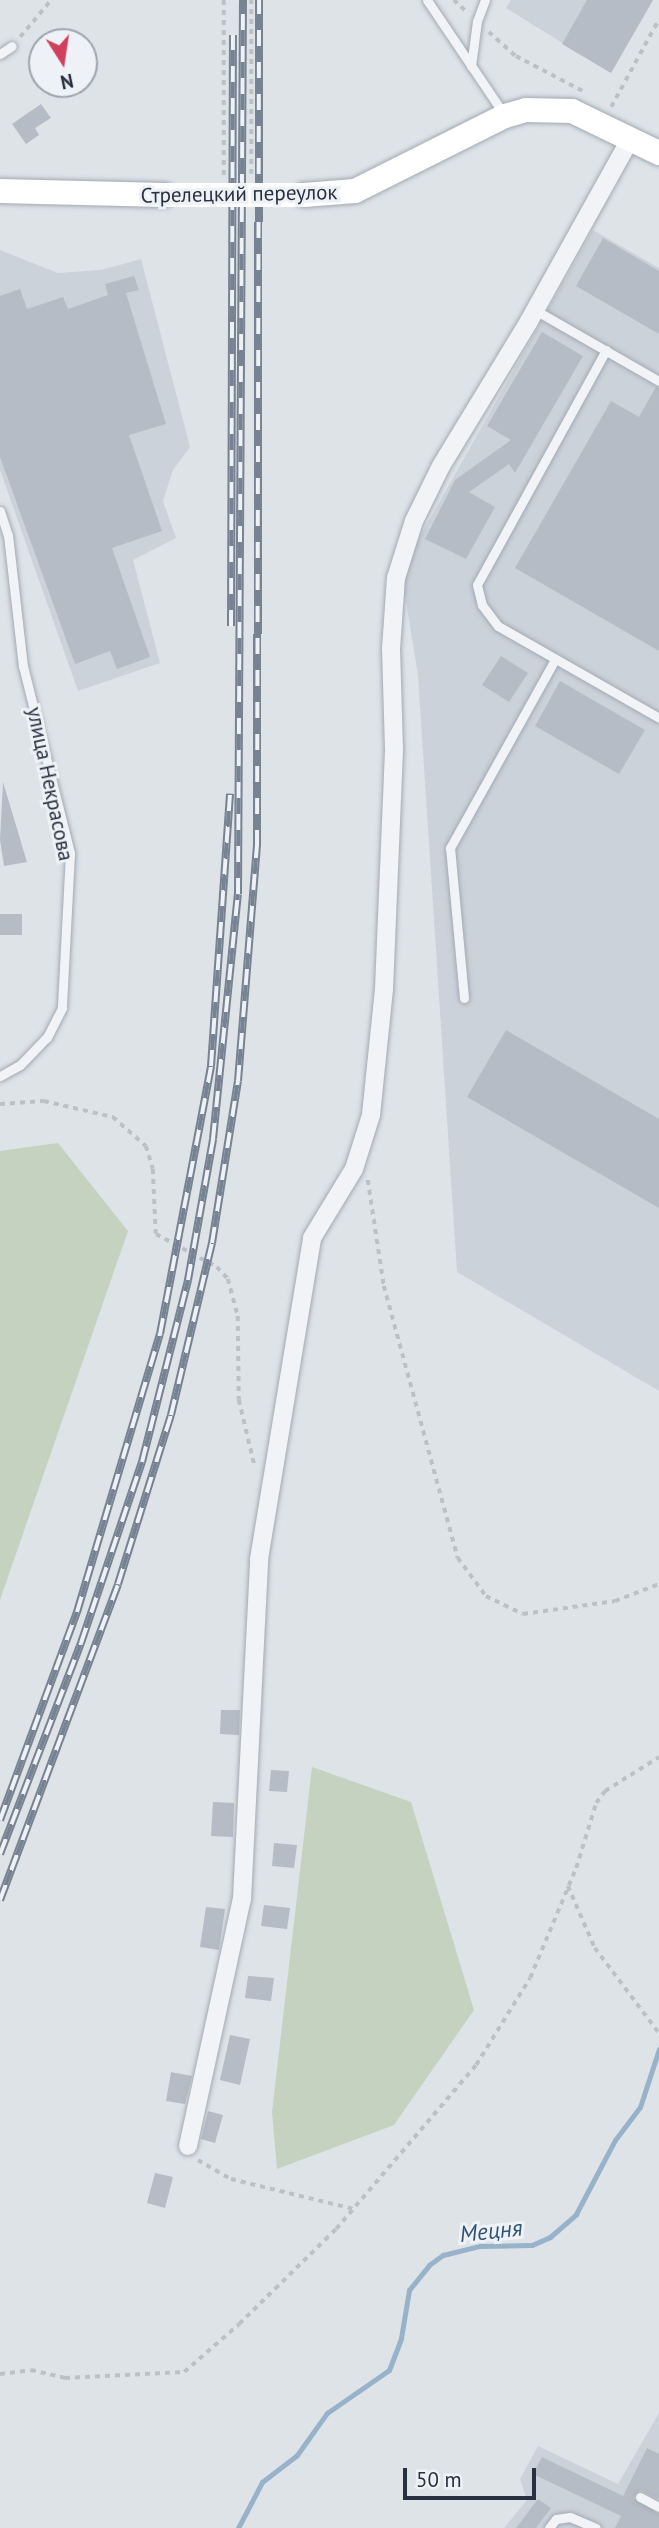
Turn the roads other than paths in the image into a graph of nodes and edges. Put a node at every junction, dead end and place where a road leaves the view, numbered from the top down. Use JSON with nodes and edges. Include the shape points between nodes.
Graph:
{"nodes":[{"id":1,"x":427,"y":0,"type":"edge"},
{"id":2,"x":485,"y":0,"type":"edge"},
{"id":3,"x":12,"y":46,"type":"road end"},
{"id":4,"x":0,"y":54,"type":"edge"},
{"id":5,"x":471,"y":66,"type":"junction"},
{"id":6,"x":505,"y":116,"type":"junction"},
{"id":7,"x":631,"y":138,"type":"junction"},
{"id":8,"x":659,"y":153,"type":"edge"},
{"id":9,"x":0,"y":191,"type":"edge"},
{"id":10,"x":535,"y":310,"type":"junction"},
{"id":11,"x":606,"y":350,"type":"junction"},
{"id":12,"x":659,"y":381,"type":"edge"},
{"id":13,"x":0,"y":511,"type":"edge"},
{"id":14,"x":555,"y":659,"type":"junction"},
{"id":15,"x":659,"y":719,"type":"edge"},
{"id":16,"x":464,"y":998,"type":"dead end"},
{"id":17,"x":0,"y":1076,"type":"edge"},
{"id":18,"x":188,"y":2146,"type":"road end"},
{"id":19,"x":640,"y":2497,"type":"dead end"},
{"id":20,"x":659,"y":2507,"type":"edge"},
{"id":21,"x":549,"y":2528,"type":"edge"},
{"id":22,"x":596,"y":2528,"type":"edge"}],
"edges":[{"from":1,"to":5,"type":"lane"},
{"from":2,"to":5,"type":"lane"},
{"from":3,"to":4,"type":"lane"},
{"from":5,"to":6,"type":"lane"},
{"from":6,"to":7,"type":"main road","name":"Стрелецкий переулок","via":[[561,109]]},
{"from":6,"to":9,"type":"main road","name":"Стрелецкий переулок","bridge":true,"via":[[355,191],[164,195]]},
{"from":7,"to":8,"type":"main road","name":"Стрелецкий переулок"},
{"from":7,"to":10,"type":"street"},
{"from":10,"to":11,"type":"lane"},
{"from":10,"to":18,"type":"street","via":[[441,466],[414,521],[396,579],[384,989],[371,1115],[355,1169],[312,1238],[259,1559],[242,1899]]},
{"from":11,"to":12,"type":"lane"},
{"from":11,"to":14,"type":"lane","via":[[477,585],[482,605],[498,626]]},
{"from":13,"to":17,"type":"lane","name":"улица Некрасова","via":[[8,535],[23,666],[69,853],[62,1008],[47,1037],[20,1065]]},
{"from":14,"to":15,"type":"lane"},
{"from":14,"to":16,"type":"lane","via":[[450,848]]},
{"from":19,"to":20,"type":"lane"},
{"from":21,"to":22,"type":"lane","via":[[556,2519],[570,2517]]}]}
